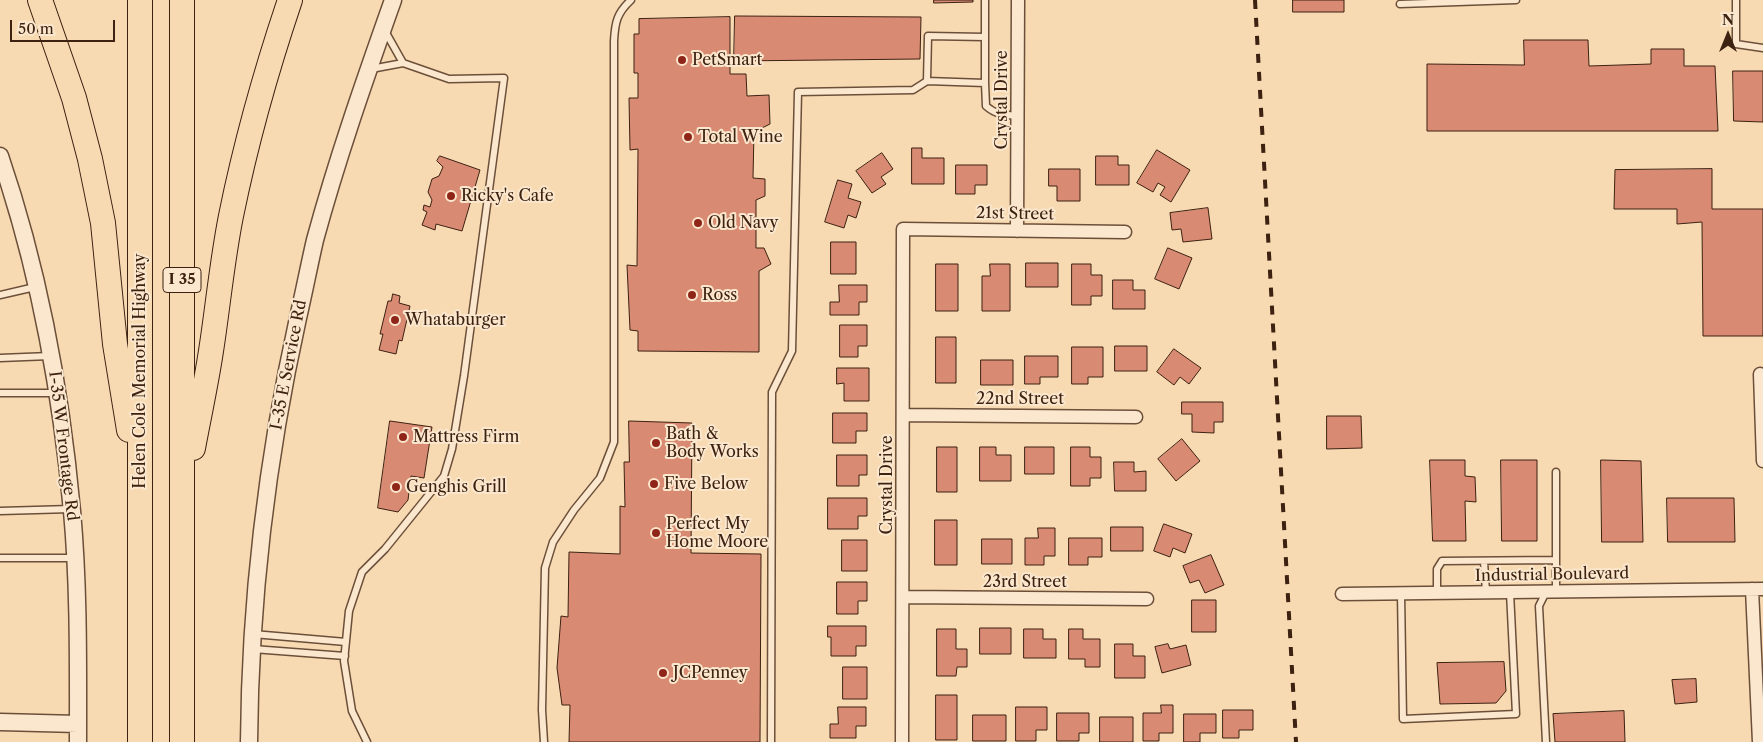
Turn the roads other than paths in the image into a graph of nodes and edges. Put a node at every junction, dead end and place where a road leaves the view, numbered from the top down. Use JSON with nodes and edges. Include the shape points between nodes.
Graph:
{"nodes":[{"id":1,"x":40,"y":0,"type":"edge"},
{"id":2,"x":140,"y":0,"type":"edge"},
{"id":3,"x":182,"y":0,"type":"edge"},
{"id":4,"x":290,"y":0,"type":"edge"},
{"id":5,"x":393,"y":0,"type":"edge"},
{"id":6,"x":631,"y":0,"type":"edge"},
{"id":7,"x":985,"y":0,"type":"edge"},
{"id":8,"x":1018,"y":0,"type":"edge"},
{"id":9,"x":1516,"y":0,"type":"edge"},
{"id":10,"x":1736,"y":0,"type":"edge"},
{"id":11,"x":1400,"y":4,"type":"dead end"},
{"id":12,"x":383,"y":27,"type":"junction"},
{"id":13,"x":985,"y":37,"type":"junction"},
{"id":14,"x":1763,"y":48,"type":"edge"},
{"id":15,"x":402,"y":63,"type":"junction"},
{"id":16,"x":368,"y":70,"type":"junction"},
{"id":17,"x":927,"y":81,"type":"junction"},
{"id":18,"x":986,"y":82,"type":"junction"},
{"id":19,"x":1018,"y":116,"type":"junction"},
{"id":20,"x":0,"y":156,"type":"edge"},
{"id":21,"x":4,"y":182,"type":"edge"},
{"id":22,"x":903,"y":229,"type":"joint"},
{"id":23,"x":1017,"y":231,"type":"junction"},
{"id":24,"x":1125,"y":232,"type":"dead end"},
{"id":25,"x":36,"y":287,"type":"junction"},
{"id":26,"x":0,"y":295,"type":"edge"},
{"id":27,"x":51,"y":356,"type":"junction"},
{"id":28,"x":0,"y":358,"type":"edge"},
{"id":29,"x":1760,"y":374,"type":"dead end"},
{"id":30,"x":0,"y":393,"type":"edge"},
{"id":31,"x":57,"y":393,"type":"junction"},
{"id":32,"x":903,"y":415,"type":"junction"},
{"id":33,"x":1136,"y":416,"type":"dead end"},
{"id":34,"x":1763,"y":461,"type":"edge"},
{"id":35,"x":1556,"y":472,"type":"dead end"},
{"id":36,"x":182,"y":504,"type":"junction"},
{"id":37,"x":140,"y":505,"type":"junction"},
{"id":38,"x":72,"y":509,"type":"junction"},
{"id":39,"x":0,"y":511,"type":"edge"},
{"id":40,"x":0,"y":558,"type":"edge"},
{"id":41,"x":75,"y":558,"type":"junction"},
{"id":42,"x":1556,"y":560,"type":"junction"},
{"id":43,"x":1484,"y":561,"type":"junction"},
{"id":44,"x":1758,"y":589,"type":"edge"},
{"id":45,"x":1552,"y":591,"type":"junction"},
{"id":46,"x":1437,"y":592,"type":"junction"},
{"id":47,"x":1486,"y":592,"type":"junction"},
{"id":48,"x":1510,"y":592,"type":"junction"},
{"id":49,"x":1401,"y":593,"type":"junction"},
{"id":50,"x":1342,"y":594,"type":"dead end"},
{"id":51,"x":903,"y":597,"type":"junction"},
{"id":52,"x":1147,"y":599,"type":"dead end"},
{"id":53,"x":252,"y":642,"type":"junction"},
{"id":54,"x":346,"y":642,"type":"junction"},
{"id":55,"x":344,"y":656,"type":"junction"},
{"id":56,"x":0,"y":722,"type":"edge"},
{"id":57,"x":78,"y":724,"type":"junction"},
{"id":58,"x":78,"y":742,"type":"edge"},
{"id":59,"x":140,"y":742,"type":"edge"},
{"id":60,"x":182,"y":742,"type":"edge"},
{"id":61,"x":249,"y":742,"type":"edge"},
{"id":62,"x":367,"y":742,"type":"edge"},
{"id":63,"x":544,"y":742,"type":"edge"},
{"id":64,"x":771,"y":742,"type":"edge"},
{"id":65,"x":902,"y":742,"type":"edge"},
{"id":66,"x":1546,"y":742,"type":"edge"},
{"id":67,"x":1759,"y":742,"type":"edge"}],
"edges":[{"from":1,"to":37,"type":"highway","via":[[74,98],[90,158],[101,214],[115,344]]},
{"from":2,"to":37,"type":"highway","name":"Helen Cole Memorial Highway","number":"I 35"},
{"from":3,"to":36,"type":"highway","number":"I 35"},
{"from":4,"to":36,"type":"highway","via":[[250,128],[233,207],[211,352]]},
{"from":5,"to":12,"type":"street","name":"I-35 E Service Rd"},
{"from":6,"to":63,"type":"lane","via":[[621,9],[614,41],[614,442],[600,478],[554,539],[545,568]]},
{"from":7,"to":13,"type":"lane"},
{"from":8,"to":19,"type":"street","name":"Crystal Drive"},
{"from":9,"to":11,"type":"lane"},
{"from":10,"to":14,"type":"lane","via":[[1736,44]]},
{"from":12,"to":15,"type":"lane"},
{"from":12,"to":16,"type":"street","name":"I-35 E Service Rd"},
{"from":13,"to":17,"type":"lane","via":[[928,36]]},
{"from":13,"to":18,"type":"lane"},
{"from":15,"to":16,"type":"lane"},
{"from":15,"to":54,"type":"lane","via":[[449,80],[504,78],[452,449],[444,476],[385,549],[362,572],[349,611]]},
{"from":16,"to":53,"type":"street","name":"I-35 E Service Rd","via":[[315,240],[285,380],[264,507]]},
{"from":17,"to":18,"type":"lane"},
{"from":17,"to":64,"type":"lane","via":[[914,90],[798,92],[792,351],[772,392]]},
{"from":18,"to":19,"type":"lane","via":[[986,106],[1002,115]]},
{"from":19,"to":23,"type":"street","name":"Crystal Drive"},
{"from":20,"to":21,"type":"street","name":"I-35 W Frontage Rd"},
{"from":21,"to":25,"type":"street","name":"I-35 W Frontage Rd","via":[[30,258]]},
{"from":22,"to":23,"type":"street","name":"21st Street"},
{"from":22,"to":32,"type":"street","name":"Crystal Drive"},
{"from":23,"to":24,"type":"street","name":"21st Street"},
{"from":25,"to":26,"type":"lane"},
{"from":25,"to":27,"type":"street","name":"I-35 W Frontage Rd"},
{"from":27,"to":28,"type":"lane"},
{"from":27,"to":31,"type":"street","name":"I-35 W Frontage Rd"},
{"from":29,"to":34,"type":"street"},
{"from":30,"to":31,"type":"lane"},
{"from":31,"to":38,"type":"street","name":"I-35 W Frontage Rd"},
{"from":32,"to":33,"type":"street","name":"22nd Street"},
{"from":32,"to":51,"type":"street","name":"Crystal Drive"},
{"from":35,"to":42,"type":"lane"},
{"from":36,"to":60,"type":"highway","number":"I 35"},
{"from":37,"to":59,"type":"highway","name":"Helen Cole Memorial Highway","number":"I 35"},
{"from":38,"to":39,"type":"lane"},
{"from":38,"to":41,"type":"street","name":"I-35 W Frontage Rd"},
{"from":40,"to":41,"type":"lane"},
{"from":41,"to":57,"type":"street","name":"I-35 W Frontage Rd"},
{"from":42,"to":43,"type":"lane"},
{"from":42,"to":45,"type":"lane"},
{"from":43,"to":46,"type":"lane","via":[[1442,561],[1437,569]]},
{"from":43,"to":47,"type":"lane"},
{"from":44,"to":45,"type":"street","name":"Industrial Boulevard"},
{"from":44,"to":67,"type":"street"},
{"from":45,"to":48,"type":"street","name":"Industrial Boulevard"},
{"from":45,"to":66,"type":"lane","via":[[1539,606]]},
{"from":46,"to":47,"type":"street","name":"Industrial Boulevard"},
{"from":46,"to":49,"type":"street","name":"Industrial Boulevard"},
{"from":47,"to":48,"type":"street","name":"Industrial Boulevard"},
{"from":48,"to":49,"type":"lane","via":[[1516,714],[1402,719]]},
{"from":49,"to":50,"type":"street","name":"Industrial Boulevard"},
{"from":51,"to":52,"type":"street","name":"23rd Street"},
{"from":51,"to":65,"type":"street","name":"Crystal Drive"},
{"from":53,"to":54,"type":"lane"},
{"from":53,"to":55,"type":"lane"},
{"from":53,"to":61,"type":"street","name":"I-35 E Service Rd"},
{"from":54,"to":55,"type":"lane"},
{"from":55,"to":62,"type":"lane","via":[[352,712]]},
{"from":56,"to":57,"type":"street"},
{"from":57,"to":58,"type":"street","name":"I-35 W Frontage Rd"}]}
